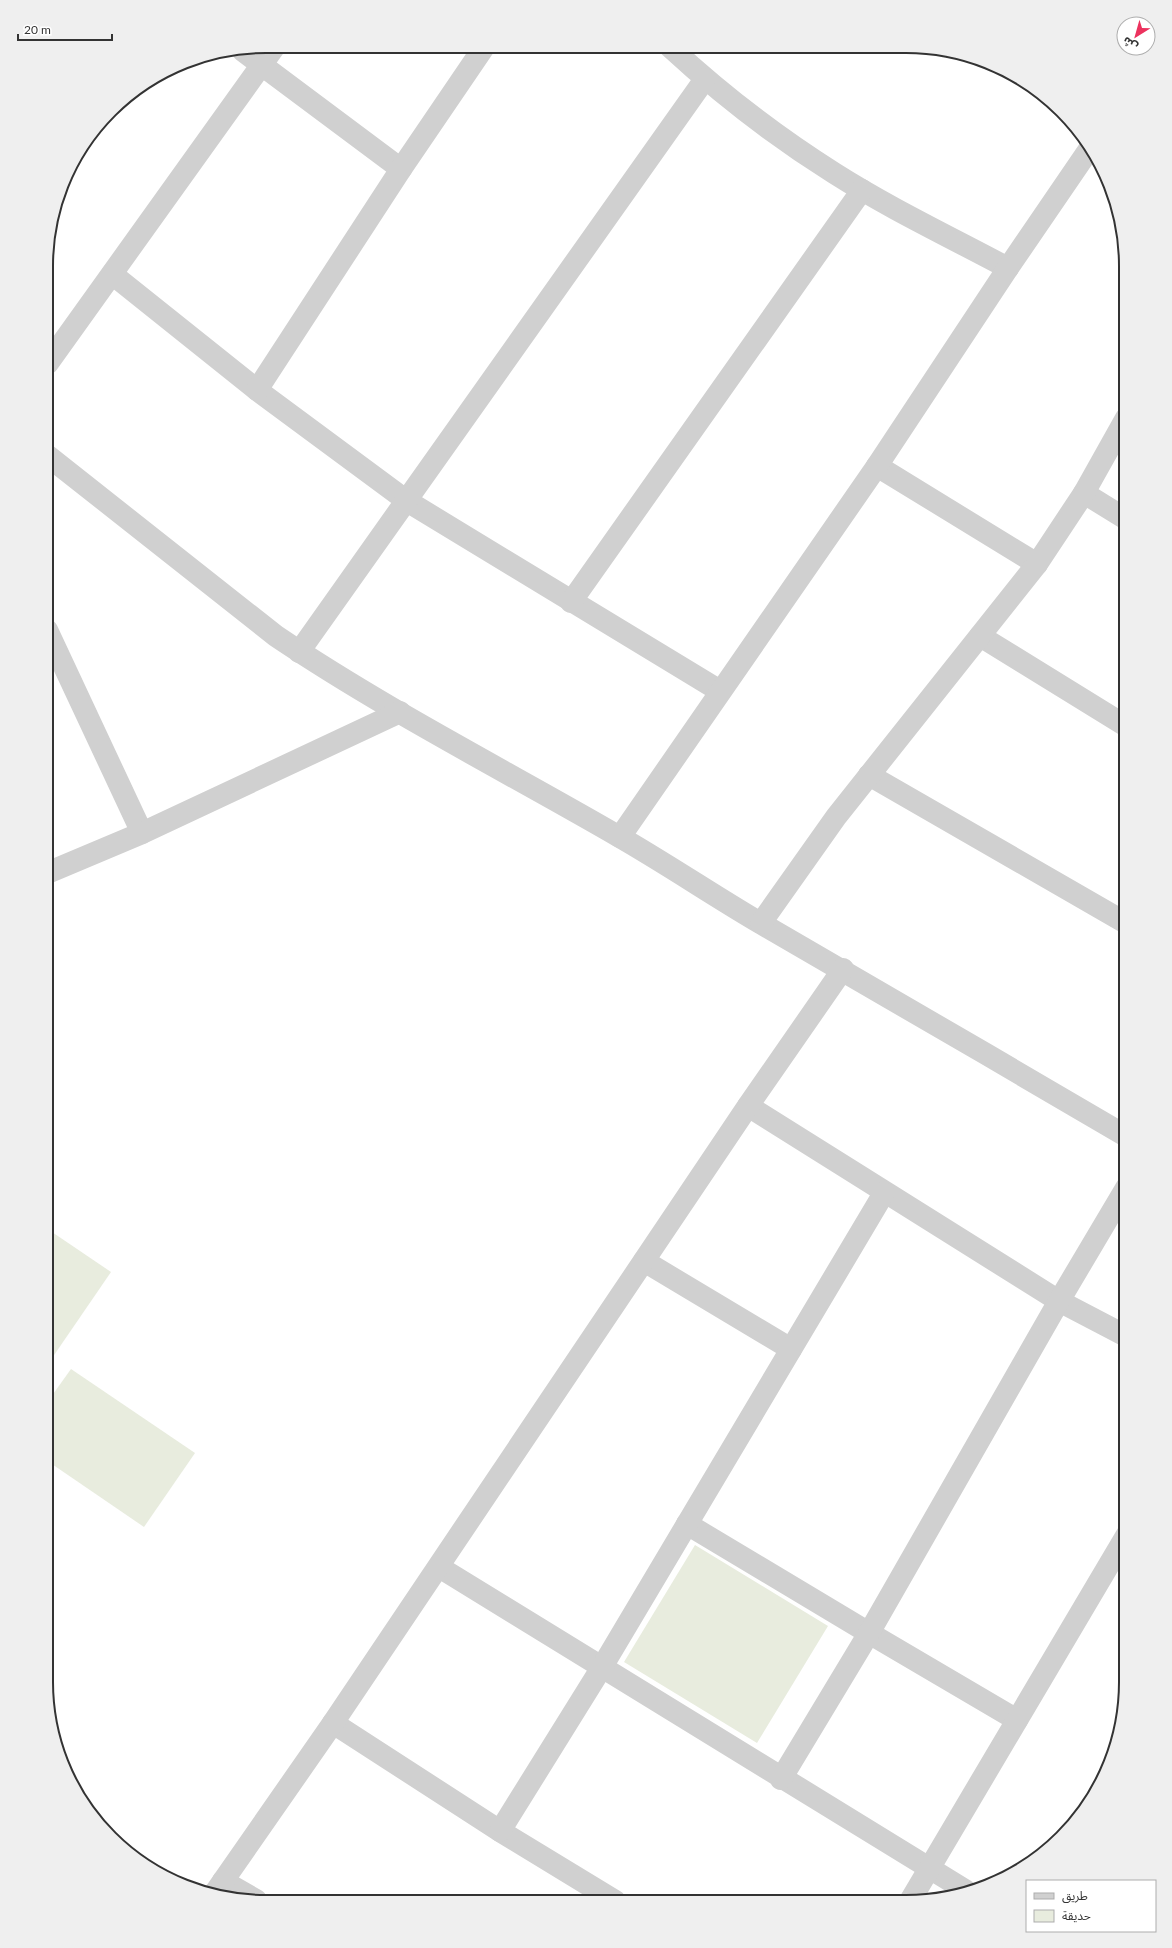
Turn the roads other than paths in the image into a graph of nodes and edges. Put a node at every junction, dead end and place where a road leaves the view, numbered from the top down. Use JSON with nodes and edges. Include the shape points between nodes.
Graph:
{"nodes":[{"id":1,"x":270,"y":53,"type":"edge"},
{"id":2,"x":480,"y":53,"type":"edge"},
{"id":3,"x":676,"y":53,"type":"edge"},
{"id":4,"x":247,"y":54,"type":"edge"},
{"id":5,"x":262,"y":65,"type":"junction"},
{"id":6,"x":705,"y":80,"type":"junction"},
{"id":7,"x":1086,"y":154,"type":"edge"},
{"id":8,"x":401,"y":169,"type":"junction"},
{"id":9,"x":862,"y":190,"type":"junction"},
{"id":10,"x":1008,"y":268,"type":"junction"},
{"id":11,"x":112,"y":274,"type":"junction"},
{"id":12,"x":53,"y":356,"type":"edge"},
{"id":13,"x":257,"y":390,"type":"junction"},
{"id":14,"x":1119,"y":430,"type":"edge"},
{"id":15,"x":53,"y":460,"type":"edge"},
{"id":16,"x":877,"y":466,"type":"junction"},
{"id":17,"x":1084,"y":493,"type":"junction"},
{"id":18,"x":407,"y":501,"type":"junction"},
{"id":19,"x":1119,"y":515,"type":"edge"},
{"id":20,"x":1037,"y":564,"type":"junction"},
{"id":21,"x":571,"y":602,"type":"junction"},
{"id":22,"x":980,"y":636,"type":"junction"},
{"id":23,"x":53,"y":647,"type":"edge"},
{"id":24,"x":300,"y":652,"type":"junction"},
{"id":25,"x":720,"y":691,"type":"junction"},
{"id":26,"x":400,"y":712,"type":"junction"},
{"id":27,"x":1119,"y":722,"type":"edge"},
{"id":28,"x":869,"y":775,"type":"junction"},
{"id":29,"x":142,"y":833,"type":"junction"},
{"id":30,"x":620,"y":837,"type":"junction"},
{"id":31,"x":53,"y":870,"type":"edge"},
{"id":32,"x":1119,"y":919,"type":"edge"},
{"id":33,"x":761,"y":923,"type":"junction"},
{"id":34,"x":843,"y":969,"type":"junction"},
{"id":35,"x":748,"y":1106,"type":"junction"},
{"id":36,"x":1119,"y":1132,"type":"edge"},
{"id":37,"x":884,"y":1193,"type":"junction"},
{"id":38,"x":1119,"y":1200,"type":"edge"},
{"id":39,"x":644,"y":1261,"type":"junction"},
{"id":40,"x":1059,"y":1301,"type":"junction"},
{"id":41,"x":1119,"y":1332,"type":"edge"},
{"id":42,"x":790,"y":1349,"type":"junction"},
{"id":43,"x":687,"y":1524,"type":"junction"},
{"id":44,"x":1119,"y":1548,"type":"edge"},
{"id":45,"x":439,"y":1567,"type":"junction"},
{"id":46,"x":869,"y":1634,"type":"junction"},
{"id":47,"x":602,"y":1667,"type":"junction"},
{"id":48,"x":1017,"y":1720,"type":"junction"},
{"id":49,"x":333,"y":1723,"type":"junction"},
{"id":50,"x":781,"y":1778,"type":"junction"},
{"id":51,"x":500,"y":1832,"type":"junction"},
{"id":52,"x":929,"y":1869,"type":"junction"},
{"id":53,"x":218,"y":1887,"type":"edge"},
{"id":54,"x":961,"y":1888,"type":"edge"},
{"id":55,"x":234,"y":1892,"type":"edge"},
{"id":56,"x":605,"y":1895,"type":"edge"},
{"id":57,"x":914,"y":1895,"type":"edge"}],
"edges":[{"from":1,"to":5,"type":"street"},
{"from":2,"to":8,"type":"street"},
{"from":3,"to":6,"type":"street"},
{"from":4,"to":5,"type":"street"},
{"from":5,"to":8,"type":"street"},
{"from":5,"to":11,"type":"street"},
{"from":6,"to":9,"type":"street","via":[[753,118]]},
{"from":6,"to":18,"type":"street"},
{"from":7,"to":10,"type":"street"},
{"from":8,"to":13,"type":"street"},
{"from":9,"to":10,"type":"street"},
{"from":9,"to":21,"type":"street"},
{"from":10,"to":16,"type":"street"},
{"from":11,"to":12,"type":"street"},
{"from":11,"to":13,"type":"street"},
{"from":13,"to":18,"type":"street"},
{"from":14,"to":17,"type":"street"},
{"from":15,"to":24,"type":"street"},
{"from":16,"to":20,"type":"street"},
{"from":16,"to":25,"type":"street"},
{"from":17,"to":19,"type":"street"},
{"from":17,"to":20,"type":"street"},
{"from":18,"to":21,"type":"street"},
{"from":18,"to":24,"type":"street"},
{"from":20,"to":22,"type":"street"},
{"from":21,"to":25,"type":"street"},
{"from":22,"to":27,"type":"street"},
{"from":22,"to":28,"type":"street"},
{"from":23,"to":29,"type":"street"},
{"from":24,"to":26,"type":"street"},
{"from":25,"to":30,"type":"street"},
{"from":26,"to":29,"type":"street"},
{"from":26,"to":30,"type":"street"},
{"from":28,"to":32,"type":"street"},
{"from":28,"to":33,"type":"street"},
{"from":29,"to":31,"type":"street"},
{"from":30,"to":33,"type":"street"},
{"from":33,"to":34,"type":"street"},
{"from":34,"to":35,"type":"street"},
{"from":34,"to":36,"type":"street"},
{"from":35,"to":37,"type":"street"},
{"from":35,"to":39,"type":"street"},
{"from":37,"to":40,"type":"street"},
{"from":37,"to":42,"type":"street"},
{"from":38,"to":40,"type":"street"},
{"from":39,"to":42,"type":"street"},
{"from":39,"to":45,"type":"street"},
{"from":40,"to":41,"type":"street"},
{"from":40,"to":46,"type":"street"},
{"from":42,"to":43,"type":"street"},
{"from":43,"to":46,"type":"street"},
{"from":43,"to":47,"type":"street"},
{"from":44,"to":48,"type":"street"},
{"from":45,"to":47,"type":"street"},
{"from":45,"to":49,"type":"street"},
{"from":46,"to":48,"type":"street"},
{"from":46,"to":50,"type":"street"},
{"from":47,"to":50,"type":"street"},
{"from":47,"to":51,"type":"street"},
{"from":48,"to":52,"type":"street"},
{"from":49,"to":51,"type":"street"},
{"from":49,"to":53,"type":"street"},
{"from":50,"to":52,"type":"street"},
{"from":51,"to":56,"type":"street"},
{"from":52,"to":54,"type":"street"},
{"from":52,"to":57,"type":"street"},
{"from":53,"to":55,"type":"street"}]}
